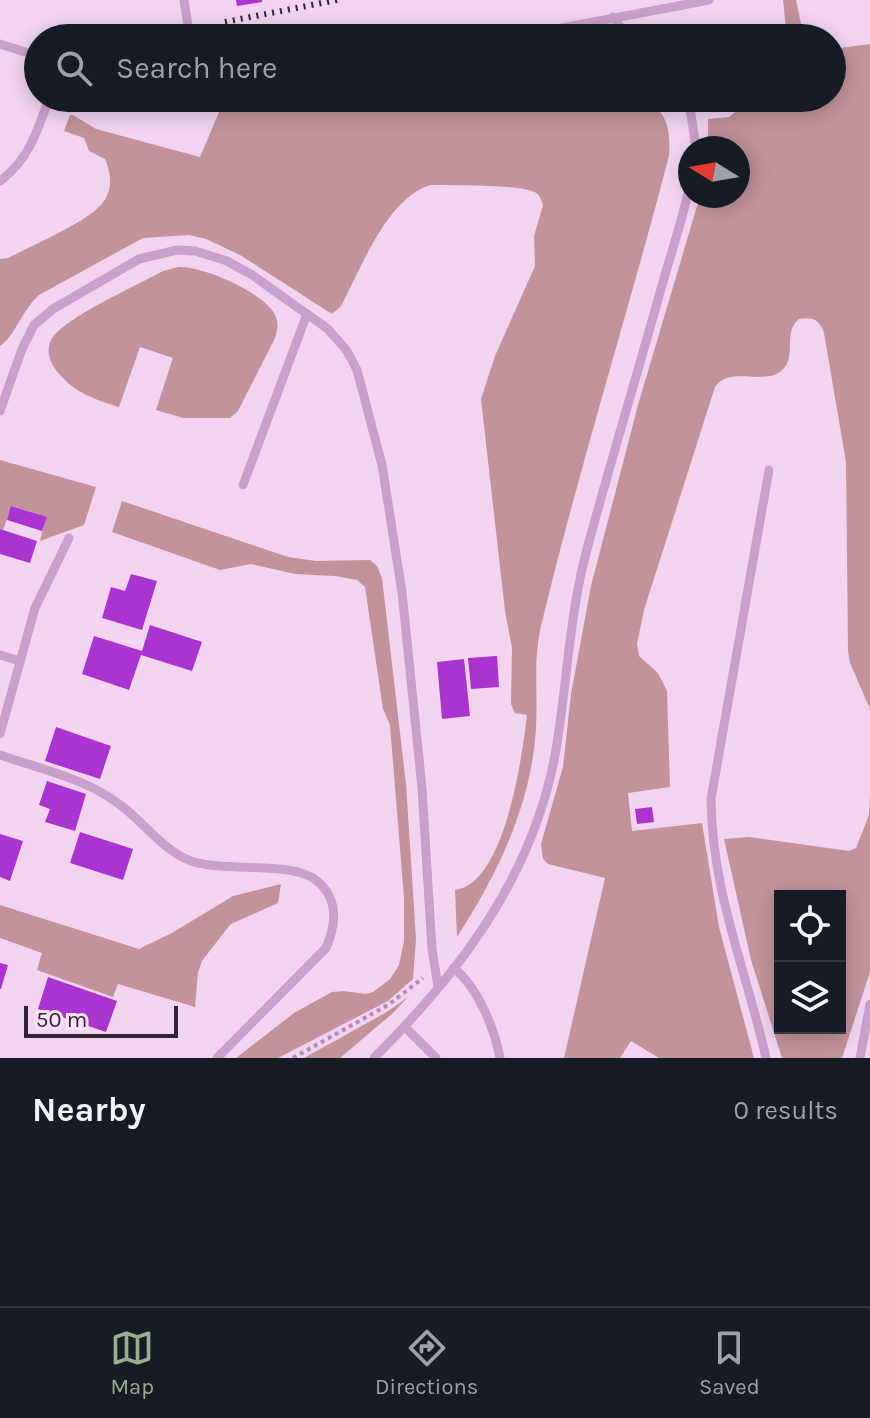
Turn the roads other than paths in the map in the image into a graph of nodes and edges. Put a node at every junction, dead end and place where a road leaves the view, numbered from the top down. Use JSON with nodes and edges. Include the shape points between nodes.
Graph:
{"nodes":[{"id":1,"x":184,"y":0,"type":"edge"},
{"id":2,"x":709,"y":0,"type":"edge"},
{"id":3,"x":613,"y":17,"type":"junction"},
{"id":4,"x":188,"y":24,"type":"edge"},
{"id":5,"x":578,"y":24,"type":"edge"},
{"id":6,"x":618,"y":24,"type":"edge"},
{"id":7,"x":0,"y":44,"type":"edge"},
{"id":8,"x":24,"y":52,"type":"edge"},
{"id":9,"x":44,"y":112,"type":"edge"},
{"id":10,"x":690,"y":112,"type":"edge"},
{"id":11,"x":694,"y":136,"type":"edge"},
{"id":12,"x":0,"y":181,"type":"edge"},
{"id":13,"x":683,"y":208,"type":"edge"},
{"id":14,"x":307,"y":314,"type":"junction"},
{"id":15,"x":0,"y":411,"type":"edge"},
{"id":16,"x":769,"y":470,"type":"dead end"},
{"id":17,"x":243,"y":485,"type":"dead end"},
{"id":18,"x":69,"y":538,"type":"dead end"},
{"id":19,"x":0,"y":655,"type":"edge"},
{"id":20,"x":20,"y":661,"type":"junction"},
{"id":21,"x":0,"y":734,"type":"edge"},
{"id":22,"x":0,"y":755,"type":"edge"},
{"id":23,"x":454,"y":968,"type":"junction"},
{"id":24,"x":438,"y":987,"type":"junction"},
{"id":25,"x":870,"y":1004,"type":"edge"},
{"id":26,"x":405,"y":1027,"type":"junction"},
{"id":27,"x":217,"y":1058,"type":"edge"},
{"id":28,"x":374,"y":1058,"type":"edge"},
{"id":29,"x":436,"y":1058,"type":"edge"},
{"id":30,"x":500,"y":1058,"type":"edge"},
{"id":31,"x":766,"y":1058,"type":"edge"},
{"id":32,"x":860,"y":1058,"type":"edge"}],
"edges":[{"from":1,"to":4,"type":"lane"},
{"from":2,"to":3,"type":"lane"},
{"from":3,"to":5,"type":"lane"},
{"from":3,"to":6,"type":"lane"},
{"from":7,"to":8,"type":"lane"},
{"from":9,"to":12,"type":"lane","via":[[28,151]]},
{"from":10,"to":11,"type":"lane"},
{"from":13,"to":23,"type":"lane","via":[[585,556],[556,749],[540,813],[510,886]]},
{"from":14,"to":15,"type":"lane","via":[[227,261],[195,251],[155,253],[40,319],[26,339]]},
{"from":14,"to":17,"type":"lane"},
{"from":14,"to":24,"type":"lane","via":[[335,336],[353,361],[382,465],[404,607]]},
{"from":16,"to":31,"type":"lane","via":[[711,799],[719,885]]},
{"from":18,"to":20,"type":"lane","via":[[35,608]]},
{"from":19,"to":20,"type":"lane"},
{"from":20,"to":21,"type":"lane"},
{"from":22,"to":27,"type":"lane","via":[[94,788],[170,850],[192,861],[295,871],[324,888],[334,911],[326,948]]},
{"from":23,"to":24,"type":"lane"},
{"from":23,"to":30,"type":"lane","via":[[479,1002]]},
{"from":24,"to":26,"type":"lane"},
{"from":25,"to":32,"type":"lane"},
{"from":26,"to":28,"type":"lane"},
{"from":26,"to":29,"type":"lane"}]}
